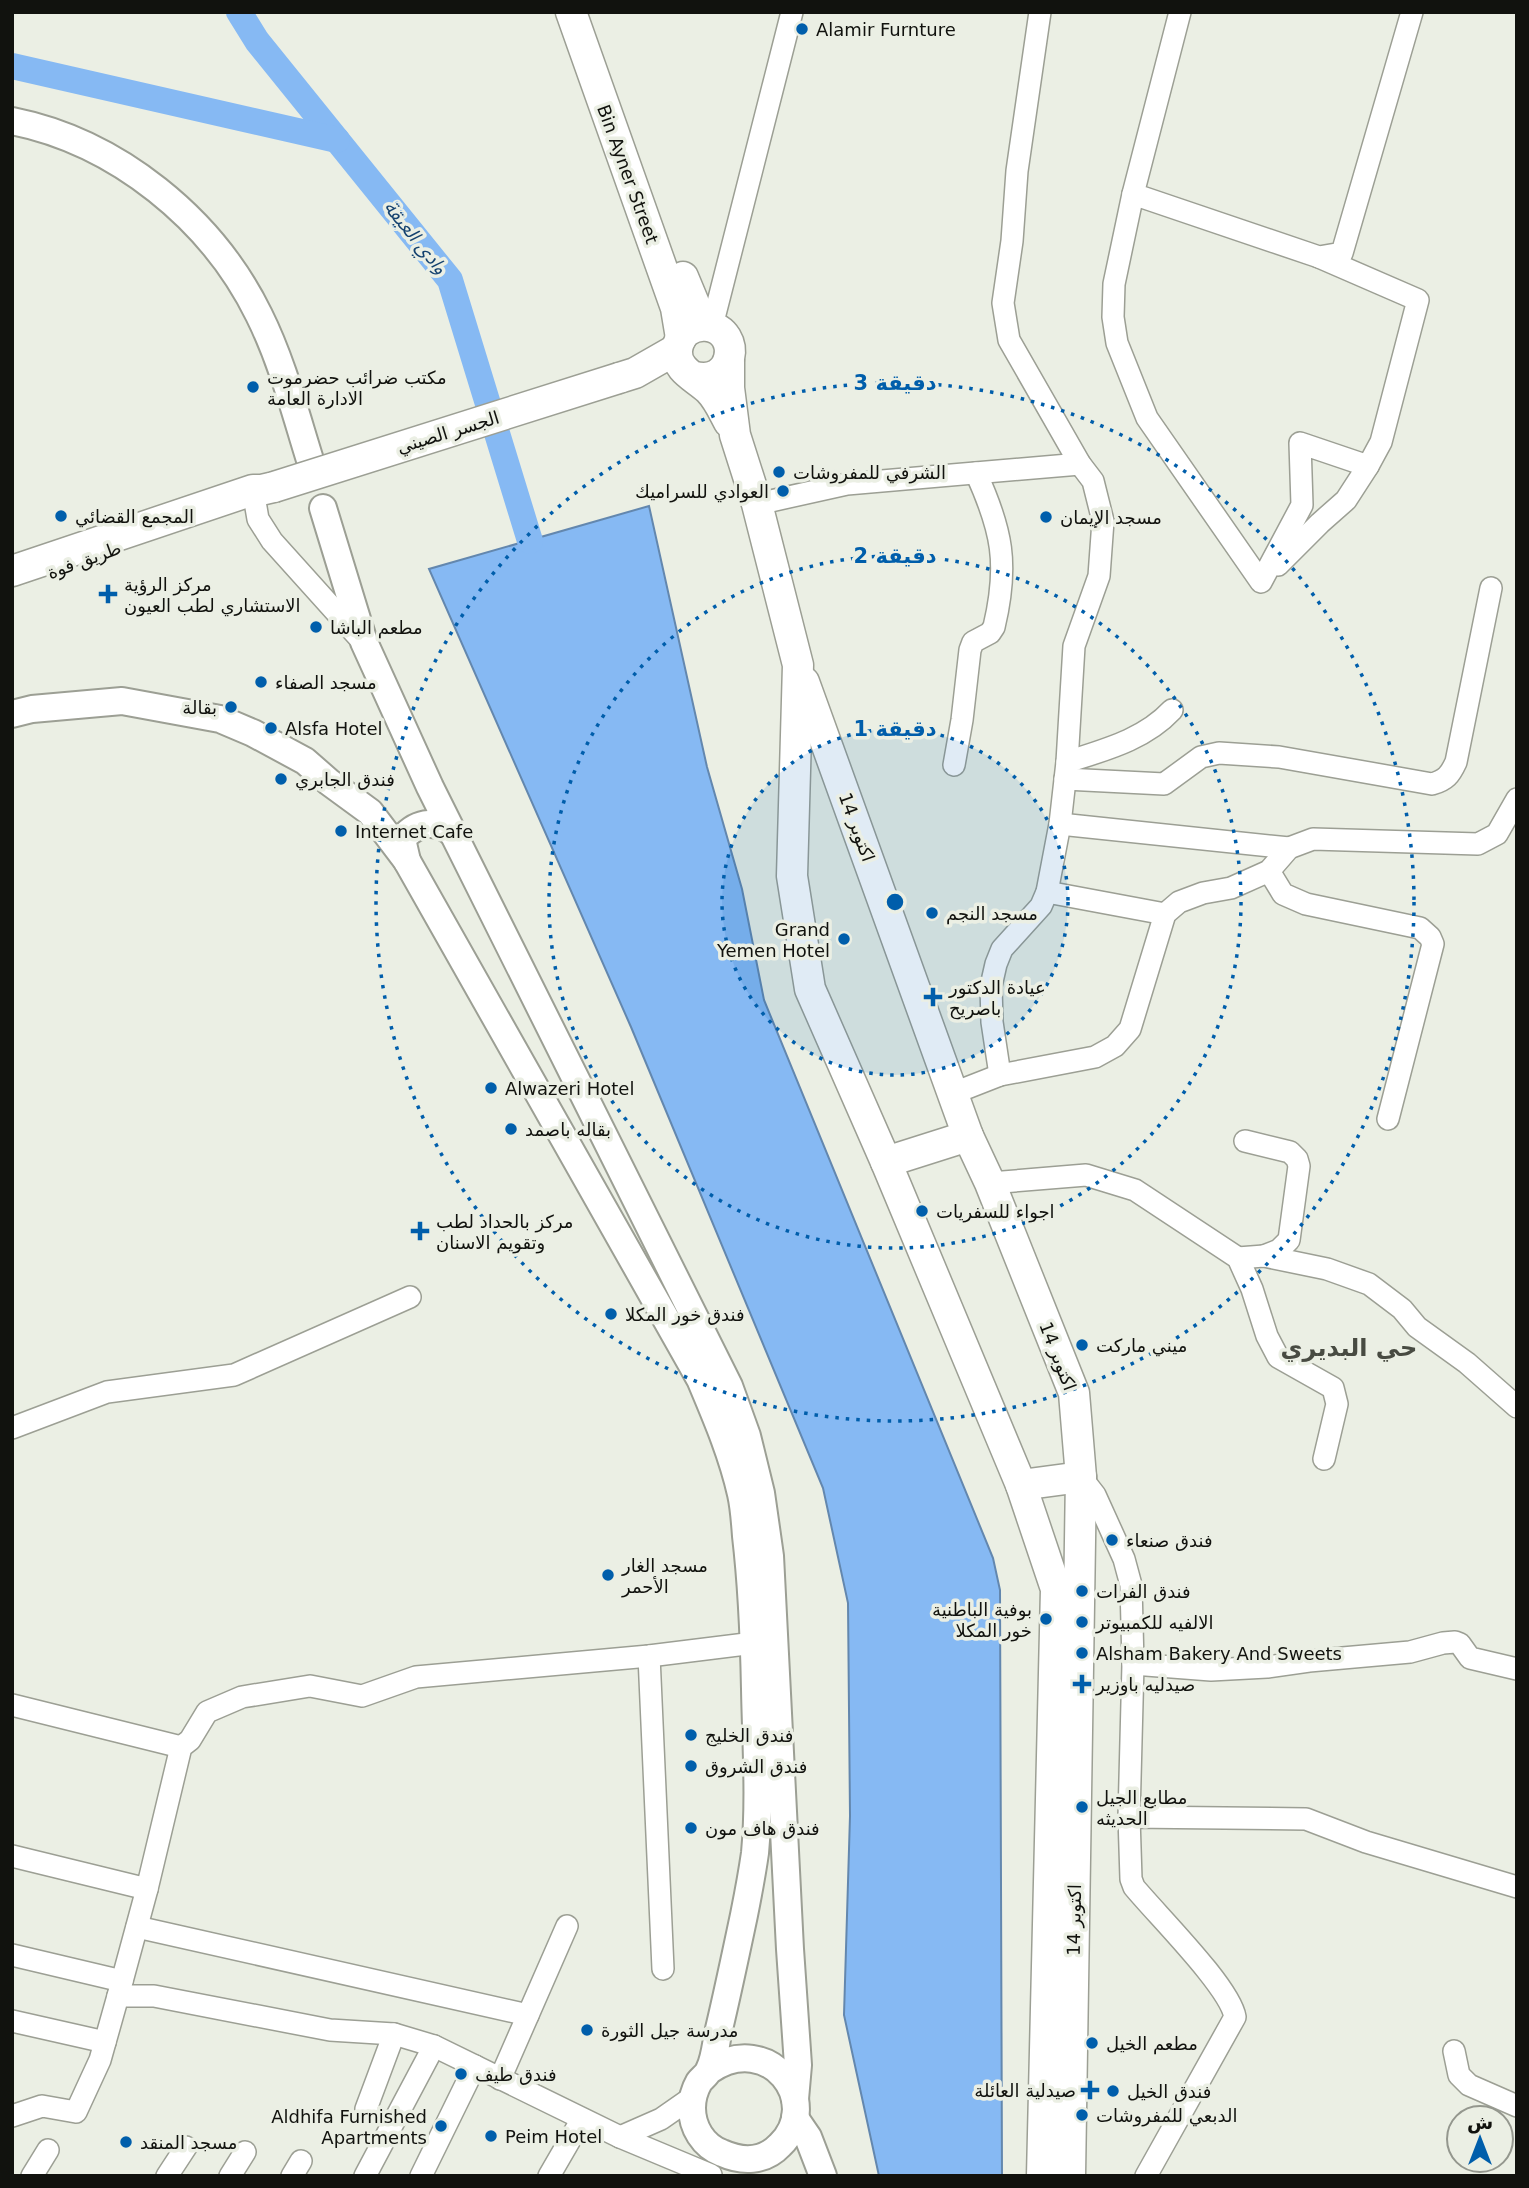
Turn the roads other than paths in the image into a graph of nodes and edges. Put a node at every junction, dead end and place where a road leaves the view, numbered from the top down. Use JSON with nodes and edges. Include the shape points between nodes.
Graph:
{"nodes":[{"id":1,"x":571,"y":12,"type":"edge"},
{"id":2,"x":583,"y":12,"type":"edge"},
{"id":3,"x":792,"y":12,"type":"edge"},
{"id":4,"x":1040,"y":12,"type":"edge"},
{"id":5,"x":1180,"y":12,"type":"edge"},
{"id":6,"x":1412,"y":12,"type":"edge"},
{"id":7,"x":12,"y":121,"type":"edge"},
{"id":8,"x":1133,"y":194,"type":"junction"},
{"id":9,"x":1319,"y":257,"type":"junction"},
{"id":10,"x":692,"y":348,"type":"junction"},
{"id":11,"x":729,"y":362,"type":"junction"},
{"id":12,"x":735,"y":435,"type":"junction"},
{"id":13,"x":310,"y":460,"type":"dead end"},
{"id":14,"x":1080,"y":464,"type":"junction"},
{"id":15,"x":1368,"y":466,"type":"junction"},
{"id":16,"x":976,"y":473,"type":"junction"},
{"id":17,"x":261,"y":491,"type":"junction"},
{"id":18,"x":757,"y":504,"type":"junction"},
{"id":19,"x":323,"y":508,"type":"dead end"},
{"id":20,"x":12,"y":571,"type":"edge"},
{"id":21,"x":1261,"y":582,"type":"junction"},
{"id":22,"x":12,"y":584,"type":"edge"},
{"id":23,"x":1491,"y":588,"type":"dead end"},
{"id":24,"x":364,"y":642,"type":"junction"},
{"id":25,"x":798,"y":665,"type":"junction"},
{"id":26,"x":1172,"y":710,"type":"dead end"},
{"id":27,"x":12,"y":715,"type":"edge"},
{"id":28,"x":954,"y":765,"type":"dead end"},
{"id":29,"x":1066,"y":771,"type":"junction"},
{"id":30,"x":430,"y":787,"type":"junction"},
{"id":31,"x":1517,"y":799,"type":"edge"},
{"id":32,"x":370,"y":812,"type":"junction"},
{"id":33,"x":1060,"y":824,"type":"junction"},
{"id":34,"x":456,"y":836,"type":"junction"},
{"id":35,"x":1289,"y":848,"type":"junction"},
{"id":36,"x":407,"y":861,"type":"junction"},
{"id":37,"x":1269,"y":871,"type":"junction"},
{"id":38,"x":1047,"y":892,"type":"junction"},
{"id":39,"x":1166,"y":914,"type":"junction"},
{"id":40,"x":1000,"y":1075,"type":"junction"},
{"id":41,"x":954,"y":1093,"type":"junction"},
{"id":42,"x":1388,"y":1119,"type":"dead end"},
{"id":43,"x":968,"y":1136,"type":"junction"},
{"id":44,"x":1245,"y":1141,"type":"dead end"},
{"id":45,"x":886,"y":1162,"type":"junction"},
{"id":46,"x":990,"y":1183,"type":"junction"},
{"id":47,"x":1264,"y":1255,"type":"junction"},
{"id":48,"x":1238,"y":1258,"type":"junction"},
{"id":49,"x":410,"y":1297,"type":"dead end"},
{"id":50,"x":1517,"y":1407,"type":"edge"},
{"id":51,"x":12,"y":1428,"type":"edge"},
{"id":52,"x":1324,"y":1459,"type":"dead end"},
{"id":53,"x":1081,"y":1476,"type":"junction"},
{"id":54,"x":1021,"y":1485,"type":"junction"},
{"id":55,"x":754,"y":1643,"type":"junction"},
{"id":56,"x":649,"y":1656,"type":"junction"},
{"id":57,"x":1133,"y":1664,"type":"junction"},
{"id":58,"x":1517,"y":1669,"type":"edge"},
{"id":59,"x":12,"y":1705,"type":"edge"},
{"id":60,"x":181,"y":1747,"type":"junction"},
{"id":61,"x":1129,"y":1817,"type":"junction"},
{"id":62,"x":12,"y":1856,"type":"edge"},
{"id":63,"x":1517,"y":1887,"type":"edge"},
{"id":64,"x":147,"y":1889,"type":"junction"},
{"id":65,"x":567,"y":1926,"type":"dead end"},
{"id":66,"x":137,"y":1927,"type":"junction"},
{"id":67,"x":12,"y":1955,"type":"edge"},
{"id":68,"x":663,"y":1969,"type":"dead end"},
{"id":69,"x":120,"y":1988,"type":"junction"},
{"id":70,"x":528,"y":2015,"type":"junction"},
{"id":71,"x":12,"y":2021,"type":"edge"},
{"id":72,"x":394,"y":2034,"type":"junction"},
{"id":73,"x":105,"y":2042,"type":"junction"},
{"id":74,"x":434,"y":2046,"type":"junction"},
{"id":75,"x":1454,"y":2051,"type":"dead end"},
{"id":76,"x":475,"y":2066,"type":"junction"},
{"id":77,"x":710,"y":2070,"type":"junction"},
{"id":78,"x":500,"y":2079,"type":"junction"},
{"id":79,"x":694,"y":2096,"type":"junction"},
{"id":80,"x":1517,"y":2106,"type":"edge"},
{"id":81,"x":366,"y":2109,"type":"dead end"},
{"id":82,"x":795,"y":2109,"type":"junction"},
{"id":83,"x":12,"y":2116,"type":"edge"},
{"id":84,"x":582,"y":2119,"type":"junction"},
{"id":85,"x":620,"y":2137,"type":"junction"},
{"id":86,"x":186,"y":2147,"type":"dead end"},
{"id":87,"x":48,"y":2150,"type":"dead end"},
{"id":88,"x":245,"y":2151,"type":"dead end"},
{"id":89,"x":712,"y":2167,"type":"edge"},
{"id":90,"x":32,"y":2176,"type":"edge"},
{"id":91,"x":167,"y":2176,"type":"edge"},
{"id":92,"x":230,"y":2176,"type":"edge"},
{"id":93,"x":365,"y":2176,"type":"edge"},
{"id":94,"x":421,"y":2176,"type":"edge"},
{"id":95,"x":550,"y":2176,"type":"edge"},
{"id":96,"x":823,"y":2176,"type":"edge"},
{"id":97,"x":1042,"y":2176,"type":"edge"},
{"id":98,"x":1070,"y":2176,"type":"edge"},
{"id":99,"x":1146,"y":2176,"type":"edge"}],
"edges":[{"from":1,"to":10,"type":"highway","name":"Bin Ayner Street"},
{"from":2,"to":10,"type":"highway","name":"Bin Ayner Street","via":[[676,260]]},
{"from":3,"to":10,"type":"street"},
{"from":4,"to":14,"type":"street","via":[[1003,303],[1009,340]]},
{"from":5,"to":8,"type":"street"},
{"from":6,"to":9,"type":"street","via":[[1342,253]]},
{"from":7,"to":13,"type":"main road","via":[[85,145],[128,169],[168,198],[203,233],[259,314]]},
{"from":8,"to":9,"type":"street"},
{"from":8,"to":21,"type":"street","via":[[1114,284],[1117,343],[1147,418]]},
{"from":9,"to":15,"type":"street","via":[[1419,300],[1381,442]]},
{"from":10,"to":11,"type":"highway","name":"الجسر الصيني","via":[[709,378]]},
{"from":10,"to":11,"type":"highway","via":[[726,336]]},
{"from":10,"to":12,"type":"highway"},
{"from":10,"to":17,"type":"highway","name":"الجسر الصيني","bridge":true,"via":[[627,376]]},
{"from":11,"to":12,"type":"highway"},
{"from":12,"to":18,"type":"highway"},
{"from":14,"to":16,"type":"street"},
{"from":14,"to":29,"type":"street","via":[[1093,481],[1103,521],[1099,576],[1073,646]]},
{"from":15,"to":21,"type":"street","via":[[1346,500]]},
{"from":15,"to":21,"type":"street","via":[[1300,443],[1302,505]]},
{"from":16,"to":18,"type":"street","via":[[847,484]]},
{"from":16,"to":28,"type":"street","via":[[1000,539],[1002,571],[994,627],[973,642],[970,650]]},
{"from":17,"to":20,"type":"highway","name":"طريق فوة"},
{"from":17,"to":22,"type":"highway","name":"طريق فوة"},
{"from":17,"to":24,"type":"street","via":[[258,519],[272,541]]},
{"from":18,"to":25,"type":"highway"},
{"from":19,"to":24,"type":"main road"},
{"from":23,"to":29,"type":"street","via":[[1457,762],[1444,780],[1432,784],[1279,757],[1219,753],[1201,757],[1164,784]]},
{"from":24,"to":30,"type":"main road"},
{"from":25,"to":41,"type":"highway","name":"14 اكتوبر"},
{"from":25,"to":45,"type":"highway","via":[[792,876],[810,989]]},
{"from":26,"to":29,"type":"street","via":[[1160,723]]},
{"from":27,"to":32,"type":"main road","via":[[122,701],[220,719],[305,761]]},
{"from":29,"to":33,"type":"street"},
{"from":30,"to":32,"type":"main road","via":[[426,807],[407,820]]},
{"from":30,"to":34,"type":"main road"},
{"from":31,"to":35,"type":"street","via":[[1497,834],[1478,844],[1313,839]]},
{"from":32,"to":36,"type":"main road"},
{"from":33,"to":35,"type":"street"},
{"from":33,"to":38,"type":"street"},
{"from":34,"to":36,"type":"main road","via":[[439,824],[418,825],[402,839]]},
{"from":34,"to":82,"type":"main road","via":[[729,1386],[747,1436],[770,1556],[798,2065]]},
{"from":35,"to":37,"type":"street"},
{"from":36,"to":55,"type":"main road","via":[[700,1379],[725,1438],[741,1495]]},
{"from":37,"to":39,"type":"street","via":[[1231,888],[1179,902]]},
{"from":37,"to":42,"type":"street","via":[[1283,894],[1306,904],[1420,928],[1430,937],[1433,944]]},
{"from":38,"to":39,"type":"street"},
{"from":38,"to":40,"type":"street","via":[[1041,906],[1002,949],[996,964],[992,1022]]},
{"from":39,"to":40,"type":"street","via":[[1130,1029],[1115,1046],[1094,1057]]},
{"from":40,"to":41,"type":"street"},
{"from":41,"to":43,"type":"highway","name":"14 اكتوبر"},
{"from":43,"to":45,"type":"highway"},
{"from":43,"to":46,"type":"highway","name":"14 اكتوبر"},
{"from":44,"to":47,"type":"street","via":[[1290,1152],[1299,1166],[1289,1240]]},
{"from":45,"to":54,"type":"highway"},
{"from":46,"to":48,"type":"street","via":[[1092,1176],[1135,1190]]},
{"from":46,"to":53,"type":"highway","name":"14 اكتوبر","via":[[1073,1393]]},
{"from":47,"to":48,"type":"street"},
{"from":47,"to":50,"type":"street","via":[[1368,1284]]},
{"from":48,"to":52,"type":"street","via":[[1278,1357],[1333,1388],[1337,1404]]},
{"from":49,"to":51,"type":"street","via":[[234,1375],[107,1392]]},
{"from":53,"to":54,"type":"highway"},
{"from":53,"to":57,"type":"street","via":[[1095,1495],[1124,1559],[1131,1585]]},
{"from":53,"to":98,"type":"highway","name":"14 اكتوبر"},
{"from":54,"to":97,"type":"highway","via":[[1056,1589]]},
{"from":55,"to":56,"type":"street"},
{"from":55,"to":77,"type":"main road","via":[[754,1854]]},
{"from":56,"to":60,"type":"street","via":[[416,1677],[362,1696],[310,1686],[242,1697],[207,1712]]},
{"from":56,"to":68,"type":"street"},
{"from":57,"to":58,"type":"street","via":[[1211,1670],[1267,1667],[1410,1652],[1455,1642],[1469,1658]]},
{"from":57,"to":61,"type":"street"},
{"from":59,"to":60,"type":"street"},
{"from":60,"to":64,"type":"street"},
{"from":61,"to":63,"type":"street","via":[[1306,1819]]},
{"from":61,"to":99,"type":"street","via":[[1134,1887],[1219,1986],[1234,2007],[1235,2017]]},
{"from":62,"to":64,"type":"street"},
{"from":64,"to":66,"type":"street"},
{"from":65,"to":70,"type":"street"},
{"from":66,"to":69,"type":"street"},
{"from":66,"to":70,"type":"street"},
{"from":67,"to":69,"type":"street"},
{"from":69,"to":72,"type":"street","via":[[330,2030]]},
{"from":69,"to":73,"type":"street"},
{"from":70,"to":78,"type":"street"},
{"from":71,"to":73,"type":"street"},
{"from":72,"to":74,"type":"street"},
{"from":72,"to":81,"type":"street"},
{"from":73,"to":83,"type":"street","via":[[76,2112],[42,2106]]},
{"from":74,"to":76,"type":"street"},
{"from":74,"to":93,"type":"street"},
{"from":75,"to":80,"type":"street","via":[[1459,2075],[1469,2085]]},
{"from":76,"to":78,"type":"street"},
{"from":76,"to":94,"type":"street"},
{"from":77,"to":79,"type":"main road"},
{"from":77,"to":82,"type":"main road","via":[[734,2058],[761,2060],[784,2075]]},
{"from":78,"to":84,"type":"street"},
{"from":79,"to":85,"type":"street","via":[[661,2119]]},
{"from":79,"to":89,"type":"main road","via":[[693,2119]]},
{"from":82,"to":89,"type":"main road","via":[[780,2146],[752,2160],[736,2159]]},
{"from":82,"to":96,"type":"main road"},
{"from":84,"to":85,"type":"street"},
{"from":84,"to":95,"type":"street"},
{"from":85,"to":89,"type":"street"},
{"from":86,"to":91,"type":"street"},
{"from":87,"to":90,"type":"street"},
{"from":88,"to":92,"type":"street"}]}
